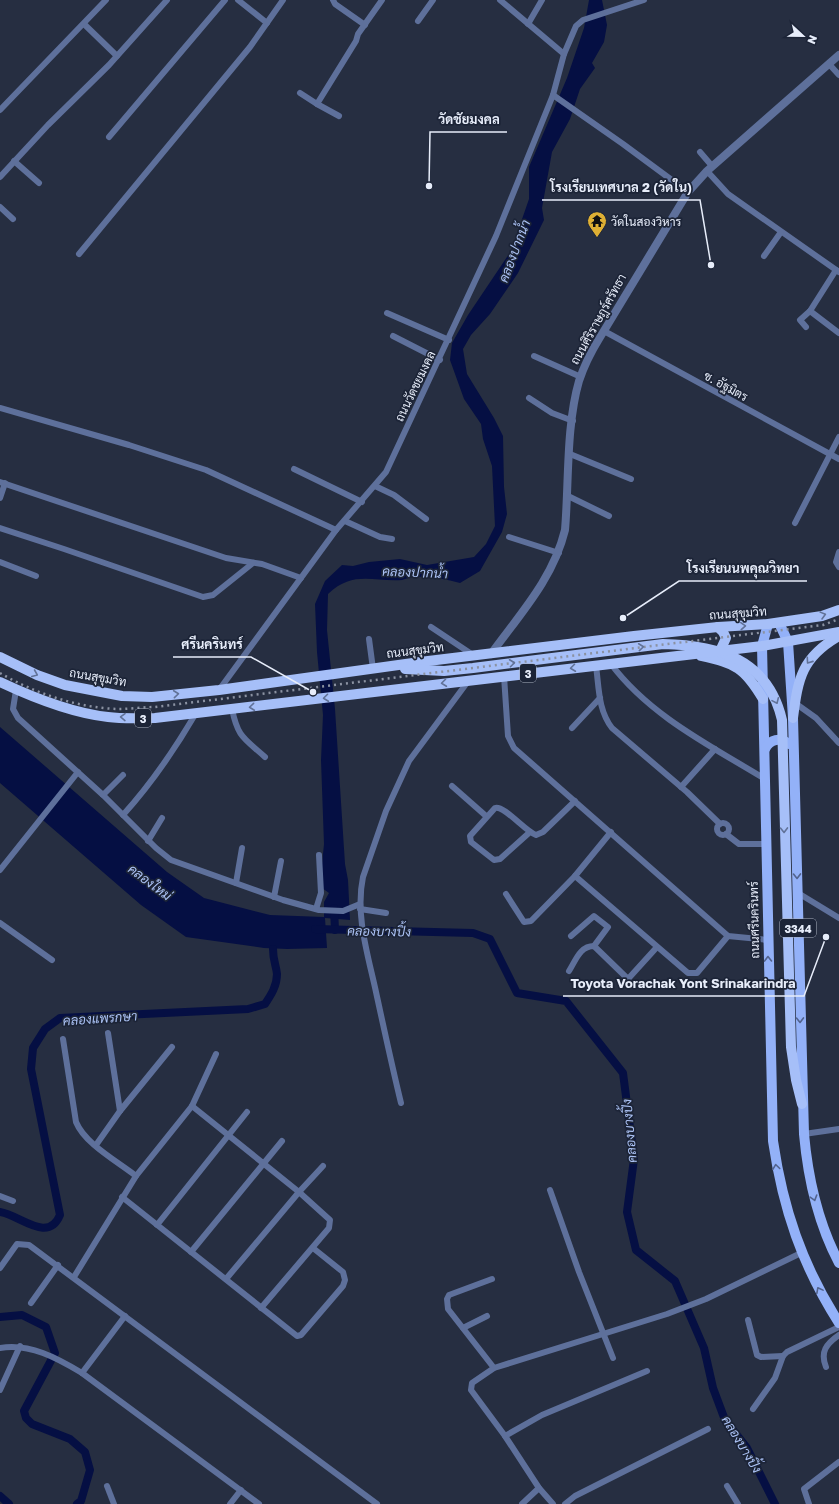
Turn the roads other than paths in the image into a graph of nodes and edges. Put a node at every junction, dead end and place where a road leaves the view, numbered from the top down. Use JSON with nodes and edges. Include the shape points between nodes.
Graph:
{"nodes":[{"id":1,"x":106,"y":0,"type":"edge"},
{"id":2,"x":167,"y":0,"type":"edge"},
{"id":3,"x":225,"y":0,"type":"edge"},
{"id":4,"x":238,"y":0,"type":"edge"},
{"id":5,"x":283,"y":0,"type":"edge"},
{"id":6,"x":334,"y":0,"type":"edge"},
{"id":7,"x":382,"y":0,"type":"edge"},
{"id":8,"x":433,"y":0,"type":"edge"},
{"id":9,"x":500,"y":0,"type":"edge"},
{"id":10,"x":542,"y":0,"type":"edge"},
{"id":11,"x":644,"y":0,"type":"edge"},
{"id":12,"x":418,"y":21,"type":"dead end"},
{"id":13,"x":267,"y":23,"type":"junction"},
{"id":14,"x":84,"y":24,"type":"junction"},
{"id":15,"x":528,"y":24,"type":"junction"},
{"id":16,"x":365,"y":25,"type":"junction"},
{"id":17,"x":564,"y":54,"type":"junction"},
{"id":18,"x":839,"y":55,"type":"edge"},
{"id":19,"x":117,"y":56,"type":"junction"},
{"id":20,"x":829,"y":64,"type":"junction"},
{"id":21,"x":839,"y":75,"type":"edge"},
{"id":22,"x":300,"y":93,"type":"dead end"},
{"id":23,"x":555,"y":97,"type":"junction"},
{"id":24,"x":317,"y":104,"type":"junction"},
{"id":25,"x":0,"y":110,"type":"edge"},
{"id":26,"x":339,"y":116,"type":"dead end"},
{"id":27,"x":109,"y":137,"type":"dead end"},
{"id":28,"x":700,"y":152,"type":"dead end"},
{"id":29,"x":14,"y":161,"type":"junction"},
{"id":30,"x":709,"y":168,"type":"junction"},
{"id":31,"x":0,"y":177,"type":"edge"},
{"id":32,"x":39,"y":183,"type":"dead end"},
{"id":33,"x":688,"y":192,"type":"junction"},
{"id":34,"x":0,"y":207,"type":"edge"},
{"id":35,"x":13,"y":219,"type":"dead end"},
{"id":36,"x":781,"y":232,"type":"junction"},
{"id":37,"x":79,"y":254,"type":"dead end"},
{"id":38,"x":764,"y":256,"type":"dead end"},
{"id":39,"x":838,"y":271,"type":"edge"},
{"id":40,"x":810,"y":311,"type":"junction"},
{"id":41,"x":387,"y":313,"type":"dead end"},
{"id":42,"x":806,"y":327,"type":"dead end"},
{"id":43,"x":604,"y":331,"type":"junction"},
{"id":44,"x":839,"y":333,"type":"edge"},
{"id":45,"x":393,"y":336,"type":"dead end"},
{"id":46,"x":449,"y":340,"type":"junction"},
{"id":47,"x":534,"y":356,"type":"dead end"},
{"id":48,"x":440,"y":360,"type":"junction"},
{"id":49,"x":581,"y":376,"type":"junction"},
{"id":50,"x":529,"y":398,"type":"dead end"},
{"id":51,"x":0,"y":408,"type":"edge"},
{"id":52,"x":573,"y":421,"type":"junction"},
{"id":53,"x":839,"y":437,"type":"edge"},
{"id":54,"x":570,"y":454,"type":"junction"},
{"id":55,"x":830,"y":455,"type":"junction"},
{"id":56,"x":839,"y":459,"type":"edge"},
{"id":57,"x":294,"y":469,"type":"dead end"},
{"id":58,"x":631,"y":479,"type":"dead end"},
{"id":59,"x":3,"y":482,"type":"edge"},
{"id":60,"x":375,"y":486,"type":"junction"},
{"id":61,"x":568,"y":496,"type":"junction"},
{"id":62,"x":0,"y":498,"type":"edge"},
{"id":63,"x":362,"y":502,"type":"junction"},
{"id":64,"x":610,"y":516,"type":"dead end"},
{"id":65,"x":426,"y":519,"type":"dead end"},
{"id":66,"x":345,"y":522,"type":"junction"},
{"id":67,"x":795,"y":523,"type":"dead end"},
{"id":68,"x":0,"y":528,"type":"edge"},
{"id":69,"x":336,"y":530,"type":"junction"},
{"id":70,"x":509,"y":536,"type":"dead end"},
{"id":71,"x":392,"y":538,"type":"dead end"},
{"id":72,"x":839,"y":552,"type":"edge"},
{"id":73,"x":558,"y":553,"type":"junction"},
{"id":74,"x":0,"y":562,"type":"edge"},
{"id":75,"x":253,"y":563,"type":"junction"},
{"id":76,"x":839,"y":567,"type":"edge"},
{"id":77,"x":36,"y":576,"type":"dead end"},
{"id":78,"x":301,"y":578,"type":"junction"},
{"id":79,"x":839,"y":610,"type":"edge"},
{"id":80,"x":779,"y":623,"type":"junction"},
{"id":81,"x":768,"y":624,"type":"junction"},
{"id":82,"x":431,"y":627,"type":"dead end"},
{"id":83,"x":718,"y":627,"type":"junction"},
{"id":84,"x":839,"y":632,"type":"edge"},
{"id":85,"x":839,"y":636,"type":"edge"},
{"id":86,"x":369,"y":639,"type":"dead end"},
{"id":87,"x":788,"y":642,"type":"junction"},
{"id":88,"x":762,"y":646,"type":"junction"},
{"id":89,"x":720,"y":651,"type":"junction"},
{"id":90,"x":491,"y":654,"type":"junction"},
{"id":91,"x":696,"y":654,"type":"junction"},
{"id":92,"x":473,"y":656,"type":"junction"},
{"id":93,"x":0,"y":658,"type":"edge"},
{"id":94,"x":611,"y":664,"type":"junction"},
{"id":95,"x":596,"y":666,"type":"junction"},
{"id":96,"x":389,"y":667,"type":"junction"},
{"id":97,"x":373,"y":669,"type":"junction"},
{"id":98,"x":504,"y":676,"type":"junction"},
{"id":99,"x":469,"y":680,"type":"junction"},
{"id":100,"x":0,"y":682,"type":"edge"},
{"id":101,"x":16,"y":690,"type":"junction"},
{"id":102,"x":219,"y":690,"type":"junction"},
{"id":103,"x":600,"y":698,"type":"junction"},
{"id":104,"x":763,"y":699,"type":"junction"},
{"id":105,"x":795,"y":703,"type":"junction"},
{"id":106,"x":232,"y":709,"type":"junction"},
{"id":107,"x":196,"y":713,"type":"junction"},
{"id":108,"x":793,"y":718,"type":"junction"},
{"id":109,"x":572,"y":728,"type":"dead end"},
{"id":110,"x":839,"y":743,"type":"edge"},
{"id":111,"x":715,"y":749,"type":"junction"},
{"id":112,"x":765,"y":749,"type":"junction"},
{"id":113,"x":794,"y":753,"type":"junction"},
{"id":114,"x":265,"y":757,"type":"dead end"},
{"id":115,"x":78,"y":772,"type":"junction"},
{"id":116,"x":123,"y":775,"type":"dead end"},
{"id":117,"x":765,"y":779,"type":"junction"},
{"id":118,"x":452,"y":786,"type":"dead end"},
{"id":119,"x":681,"y":787,"type":"junction"},
{"id":120,"x":103,"y":795,"type":"junction"},
{"id":121,"x":575,"y":801,"type":"junction"},
{"id":122,"x":124,"y":815,"type":"junction"},
{"id":123,"x":486,"y":816,"type":"junction"},
{"id":124,"x":162,"y":818,"type":"dead end"},
{"id":125,"x":530,"y":832,"type":"junction"},
{"id":126,"x":611,"y":832,"type":"junction"},
{"id":127,"x":148,"y":841,"type":"junction"},
{"id":128,"x":766,"y":844,"type":"junction"},
{"id":129,"x":242,"y":848,"type":"dead end"},
{"id":130,"x":319,"y":855,"type":"dead end"},
{"id":131,"x":281,"y":861,"type":"dead end"},
{"id":132,"x":0,"y":870,"type":"edge"},
{"id":133,"x":574,"y":876,"type":"junction"},
{"id":134,"x":236,"y":884,"type":"junction"},
{"id":135,"x":798,"y":893,"type":"junction"},
{"id":136,"x":506,"y":894,"type":"dead end"},
{"id":137,"x":274,"y":897,"type":"junction"},
{"id":138,"x":359,"y":908,"type":"junction"},
{"id":139,"x":317,"y":909,"type":"junction"},
{"id":140,"x":386,"y":913,"type":"dead end"},
{"id":141,"x":839,"y":918,"type":"edge"},
{"id":142,"x":0,"y":923,"type":"edge"},
{"id":143,"x":571,"y":936,"type":"dead end"},
{"id":144,"x":728,"y":936,"type":"junction"},
{"id":145,"x":768,"y":940,"type":"junction"},
{"id":146,"x":594,"y":946,"type":"junction"},
{"id":147,"x":657,"y":947,"type":"junction"},
{"id":148,"x":52,"y":960,"type":"dead end"},
{"id":149,"x":569,"y":971,"type":"dead end"},
{"id":150,"x":108,"y":1033,"type":"dead end"},
{"id":151,"x":62,"y":1038,"type":"dead end"},
{"id":152,"x":172,"y":1047,"type":"dead end"},
{"id":153,"x":216,"y":1054,"type":"dead end"},
{"id":154,"x":401,"y":1103,"type":"dead end"},
{"id":155,"x":802,"y":1104,"type":"junction"},
{"id":156,"x":192,"y":1106,"type":"junction"},
{"id":157,"x":120,"y":1112,"type":"junction"},
{"id":158,"x":247,"y":1112,"type":"dead end"},
{"id":159,"x":839,"y":1130,"type":"edge"},
{"id":160,"x":804,"y":1134,"type":"junction"},
{"id":161,"x":229,"y":1136,"type":"junction"},
{"id":162,"x":282,"y":1141,"type":"dead end"},
{"id":163,"x":96,"y":1145,"type":"junction"},
{"id":164,"x":263,"y":1164,"type":"junction"},
{"id":165,"x":324,"y":1166,"type":"dead end"},
{"id":166,"x":136,"y":1176,"type":"junction"},
{"id":167,"x":550,"y":1190,"type":"dead end"},
{"id":168,"x":298,"y":1192,"type":"junction"},
{"id":169,"x":0,"y":1196,"type":"edge"},
{"id":170,"x":122,"y":1197,"type":"junction"},
{"id":171,"x":13,"y":1201,"type":"dead end"},
{"id":172,"x":157,"y":1225,"type":"junction"},
{"id":173,"x":313,"y":1248,"type":"junction"},
{"id":174,"x":191,"y":1252,"type":"junction"},
{"id":175,"x":801,"y":1253,"type":"junction"},
{"id":176,"x":839,"y":1263,"type":"edge"},
{"id":177,"x":58,"y":1265,"type":"junction"},
{"id":178,"x":0,"y":1268,"type":"edge"},
{"id":179,"x":74,"y":1277,"type":"junction"},
{"id":180,"x":226,"y":1279,"type":"junction"},
{"id":181,"x":492,"y":1279,"type":"dead end"},
{"id":182,"x":31,"y":1303,"type":"dead end"},
{"id":183,"x":261,"y":1308,"type":"junction"},
{"id":184,"x":125,"y":1316,"type":"junction"},
{"id":185,"x":487,"y":1316,"type":"dead end"},
{"id":186,"x":748,"y":1320,"type":"dead end"},
{"id":187,"x":839,"y":1323,"type":"edge"},
{"id":188,"x":839,"y":1327,"type":"edge"},
{"id":189,"x":463,"y":1328,"type":"junction"},
{"id":190,"x":604,"y":1334,"type":"junction"},
{"id":191,"x":839,"y":1335,"type":"edge"},
{"id":192,"x":20,"y":1346,"type":"junction"},
{"id":193,"x":0,"y":1348,"type":"edge"},
{"id":194,"x":784,"y":1356,"type":"junction"},
{"id":195,"x":613,"y":1358,"type":"dead end"},
{"id":196,"x":826,"y":1367,"type":"dead end"},
{"id":197,"x":494,"y":1368,"type":"junction"},
{"id":198,"x":647,"y":1371,"type":"dead end"},
{"id":199,"x":82,"y":1373,"type":"junction"},
{"id":200,"x":0,"y":1390,"type":"edge"},
{"id":201,"x":753,"y":1409,"type":"dead end"},
{"id":202,"x":708,"y":1429,"type":"dead end"},
{"id":203,"x":505,"y":1436,"type":"junction"},
{"id":204,"x":839,"y":1462,"type":"edge"},
{"id":205,"x":107,"y":1486,"type":"dead end"},
{"id":206,"x":728,"y":1486,"type":"dead end"},
{"id":207,"x":538,"y":1488,"type":"junction"},
{"id":208,"x":241,"y":1490,"type":"junction"},
{"id":209,"x":114,"y":1504,"type":"edge"},
{"id":210,"x":230,"y":1504,"type":"edge"},
{"id":211,"x":260,"y":1504,"type":"edge"},
{"id":212,"x":377,"y":1504,"type":"edge"},
{"id":213,"x":522,"y":1504,"type":"edge"},
{"id":214,"x":553,"y":1504,"type":"edge"},
{"id":215,"x":565,"y":1504,"type":"edge"},
{"id":216,"x":738,"y":1504,"type":"edge"},
{"id":217,"x":809,"y":1504,"type":"edge"}],
"edges":[{"from":1,"to":14,"type":"street"},
{"from":2,"to":19,"type":"street"},
{"from":3,"to":27,"type":"street"},
{"from":4,"to":13,"type":"street"},
{"from":5,"to":13,"type":"street"},
{"from":6,"to":16,"type":"street","via":[[335,4]]},
{"from":7,"to":16,"type":"street"},
{"from":8,"to":12,"type":"street"},
{"from":9,"to":15,"type":"street"},
{"from":10,"to":15,"type":"street"},
{"from":11,"to":17,"type":"street","name":"ถนนวัดชยมงคล","via":[[583,20],[576,26]]},
{"from":13,"to":37,"type":"street","via":[[186,127]]},
{"from":14,"to":19,"type":"street"},
{"from":14,"to":25,"type":"street"},
{"from":15,"to":17,"type":"street"},
{"from":16,"to":24,"type":"street"},
{"from":17,"to":23,"type":"street","name":"ถนนวัดชยมงคล"},
{"from":18,"to":20,"type":"street","name":"ถนนศิริราษฎร์ศรัทธา"},
{"from":19,"to":29,"type":"street"},
{"from":20,"to":21,"type":"street"},
{"from":20,"to":30,"type":"street","name":"ถนนศิริราษฎร์ศรัทธา"},
{"from":22,"to":24,"type":"street"},
{"from":23,"to":33,"type":"street"},
{"from":23,"to":46,"type":"street","name":"ถนนวัดชยมงคล"},
{"from":24,"to":26,"type":"street"},
{"from":28,"to":30,"type":"street"},
{"from":29,"to":31,"type":"street"},
{"from":29,"to":32,"type":"street"},
{"from":30,"to":33,"type":"street","name":"ถนนศิริราษฎร์ศรัทธา"},
{"from":30,"to":36,"type":"street","via":[[728,194]]},
{"from":33,"to":43,"type":"street","name":"ถนนศิริราษฎร์ศรัทธา"},
{"from":34,"to":35,"type":"street"},
{"from":36,"to":38,"type":"street"},
{"from":36,"to":39,"type":"street"},
{"from":39,"to":40,"type":"street"},
{"from":40,"to":42,"type":"street","via":[[800,320]]},
{"from":40,"to":44,"type":"street"},
{"from":41,"to":46,"type":"street"},
{"from":43,"to":49,"type":"street","name":"ถนนศิริราษฎร์ศรัทธา","via":[[587,359]]},
{"from":43,"to":55,"type":"street","name":"ซ. อัฐมิตร"},
{"from":45,"to":48,"type":"street"},
{"from":46,"to":48,"type":"street","name":"ถนนวัดชยมงคล"},
{"from":47,"to":49,"type":"street"},
{"from":48,"to":60,"type":"street","name":"ถนนวัดชยมงคล","via":[[391,462]]},
{"from":49,"to":52,"type":"street","name":"ถนนศิริราษฎร์ศรัทธา"},
{"from":50,"to":52,"type":"street","via":[[552,413]]},
{"from":51,"to":69,"type":"street","via":[[206,470]]},
{"from":52,"to":54,"type":"street","name":"ถนนศิริราษฎร์ศรัทธา"},
{"from":53,"to":55,"type":"street"},
{"from":54,"to":58,"type":"street"},
{"from":54,"to":61,"type":"street","name":"ถนนศิริราษฎร์ศรัทธา"},
{"from":55,"to":56,"type":"street","name":"ซ. อัฐมิตร"},
{"from":55,"to":67,"type":"street"},
{"from":57,"to":63,"type":"street"},
{"from":59,"to":62,"type":"street"},
{"from":59,"to":75,"type":"street","via":[[226,558]]},
{"from":60,"to":63,"type":"street","name":"ถนนวัดชยมงคล"},
{"from":60,"to":65,"type":"street","via":[[394,495]]},
{"from":61,"to":64,"type":"street"},
{"from":61,"to":73,"type":"street","name":"ถนนศิริราษฎร์ศรัทธา","via":[[565,530]]},
{"from":63,"to":66,"type":"street","name":"ถนนวัดชยมงคล"},
{"from":66,"to":69,"type":"street","name":"ถนนวัดชยมงคล"},
{"from":66,"to":71,"type":"street","via":[[380,537]]},
{"from":68,"to":75,"type":"street","via":[[203,597],[213,595]]},
{"from":69,"to":78,"type":"street","name":"ถนนวัดชยมงคล"},
{"from":70,"to":73,"type":"street"},
{"from":72,"to":76,"type":"street","via":[[836,562]]},
{"from":73,"to":90,"type":"street","name":"ถนนศิริราษฎร์ศรัทธา","via":[[540,589]]},
{"from":74,"to":77,"type":"street"},
{"from":75,"to":78,"type":"street"},
{"from":78,"to":102,"type":"street","name":"ถนนวัดชยมงคล"},
{"from":80,"to":79,"type":"highway","name":"ถนนสุขุมวิท","number":"3","one_way":true,"via":[[822,616]]},
{"from":80,"to":81,"type":"highway","name":"ถนนสุขุมวิท","number":"3"},
{"from":80,"to":87,"type":"main road","number":"3344"},
{"from":83,"to":81,"type":"highway","name":"ถนนสุขุมวิท","number":"3","one_way":true},
{"from":81,"to":88,"type":"main road","name":"ถนนศรีนครินทร์","number":"3344"},
{"from":82,"to":92,"type":"street"},
{"from":83,"to":89,"type":"highway","via":[[726,638]]},
{"from":83,"to":90,"type":"highway","name":"ถนนสุขุมวิท","number":"3"},
{"from":84,"to":87,"type":"highway","number":"3"},
{"from":85,"to":105,"type":"highway","one_way":true,"via":[[821,648],[808,662],[800,675]]},
{"from":86,"to":97,"type":"street"},
{"from":87,"to":88,"type":"highway","number":"3"},
{"from":87,"to":108,"type":"main road","number":"3344"},
{"from":88,"to":89,"type":"highway","number":"3"},
{"from":88,"to":104,"type":"main road","name":"ถนนศรีนครินทร์","number":"3344"},
{"from":89,"to":91,"type":"highway","number":"3"},
{"from":90,"to":92,"type":"highway","name":"ถนนสุขุมวิท","number":"3"},
{"from":91,"to":94,"type":"highway","number":"3"},
{"from":91,"to":104,"type":"highway","via":[[730,663],[740,669],[749,676]]},
{"from":92,"to":96,"type":"highway","name":"ถนนสุขุมวิท","number":"3"},
{"from":93,"to":102,"type":"highway","name":"ถนนสุขุมวิท","number":"3","one_way":true,"via":[[65,685],[115,695],[152,697]]},
{"from":94,"to":95,"type":"highway","number":"3"},
{"from":94,"to":111,"type":"street","via":[[645,701]]},
{"from":95,"to":98,"type":"highway","number":"3","one_way":true},
{"from":95,"to":103,"type":"street"},
{"from":96,"to":97,"type":"highway","name":"ถนนสุขุมวิท","number":"3"},
{"from":96,"to":155,"type":"highway","one_way":true,"via":[[429,671],[473,668],[663,644],[705,648],[733,656],[752,668],[774,695],[782,720],[791,1047]]},
{"from":97,"to":102,"type":"highway","name":"ถนนสุขุมวิท","number":"3"},
{"from":98,"to":99,"type":"highway","number":"3"},
{"from":98,"to":121,"type":"street","via":[[508,736],[514,748]]},
{"from":99,"to":106,"type":"highway","number":"3","one_way":true},
{"from":99,"to":138,"type":"street","via":[[409,761],[399,781],[363,877]]},
{"from":100,"to":101,"type":"highway","number":"3"},
{"from":107,"to":101,"type":"highway","number":"3","one_way":true,"via":[[155,718],[108,717],[78,712]]},
{"from":101,"to":115,"type":"street","via":[[14,714]]},
{"from":103,"to":109,"type":"street"},
{"from":103,"to":119,"type":"street","via":[[605,719],[612,728]]},
{"from":104,"to":112,"type":"main road","name":"ถนนศรีนครินทร์","number":"3344"},
{"from":105,"to":108,"type":"highway"},
{"from":105,"to":110,"type":"street","via":[[816,718]]},
{"from":106,"to":107,"type":"highway","number":"3"},
{"from":106,"to":114,"type":"street","via":[[241,736]]},
{"from":107,"to":122,"type":"street","via":[[181,739]]},
{"from":108,"to":113,"type":"main road","number":"3344"},
{"from":111,"to":117,"type":"street"},
{"from":111,"to":119,"type":"street"},
{"from":112,"to":113,"type":"main road","via":[[771,741],[780,739],[788,743]]},
{"from":112,"to":117,"type":"main road","name":"ถนนศรีนครินทร์","number":"3344"},
{"from":113,"to":135,"type":"main road","number":"3344","one_way":true},
{"from":115,"to":120,"type":"street"},
{"from":115,"to":132,"type":"street"},
{"from":116,"to":120,"type":"street"},
{"from":117,"to":128,"type":"main road","name":"ถนนศรีนครินทร์","number":"3344"},
{"from":118,"to":123,"type":"street"},
{"from":119,"to":128,"type":"street","via":[[720,824],[717,831],[722,835],[726,834],[739,844]]},
{"from":120,"to":122,"type":"street"},
{"from":121,"to":125,"type":"street","via":[[543,832],[536,835]]},
{"from":121,"to":126,"type":"street"},
{"from":122,"to":127,"type":"street"},
{"from":123,"to":125,"type":"street","via":[[498,807]]},
{"from":123,"to":125,"type":"street","via":[[469,838],[494,860],[500,858]]},
{"from":124,"to":127,"type":"street"},
{"from":126,"to":133,"type":"street"},
{"from":126,"to":144,"type":"street"},
{"from":127,"to":134,"type":"street","via":[[171,860]]},
{"from":128,"to":145,"type":"main road","name":"ถนนศรีนครินทร์","number":"3344"},
{"from":129,"to":134,"type":"street"},
{"from":130,"to":139,"type":"street","via":[[321,893]]},
{"from":131,"to":137,"type":"street"},
{"from":133,"to":136,"type":"street","via":[[536,917],[527,922],[520,918]]},
{"from":133,"to":147,"type":"street"},
{"from":134,"to":137,"type":"street"},
{"from":135,"to":141,"type":"street"},
{"from":135,"to":155,"type":"main road","number":"3344","one_way":true},
{"from":137,"to":139,"type":"street"},
{"from":138,"to":139,"type":"street","via":[[343,911]]},
{"from":138,"to":140,"type":"street"},
{"from":138,"to":154,"type":"street"},
{"from":142,"to":148,"type":"street"},
{"from":143,"to":146,"type":"street","via":[[594,916],[608,927]]},
{"from":144,"to":145,"type":"street"},
{"from":144,"to":147,"type":"street","via":[[694,974],[688,973]]},
{"from":175,"to":145,"type":"main road","name":"ถนนศรีนครินทร์","number":"3344","one_way":true,"via":[[777,1175],[773,1141]]},
{"from":146,"to":147,"type":"street","via":[[628,979]]},
{"from":146,"to":149,"type":"street","via":[[587,946],[581,951]]},
{"from":150,"to":157,"type":"street"},
{"from":151,"to":163,"type":"street","via":[[76,1122],[84,1135]]},
{"from":152,"to":157,"type":"street"},
{"from":153,"to":156,"type":"street"},
{"from":155,"to":160,"type":"main road","number":"3344"},
{"from":156,"to":161,"type":"street"},
{"from":156,"to":166,"type":"street"},
{"from":157,"to":163,"type":"street"},
{"from":158,"to":161,"type":"street"},
{"from":159,"to":160,"type":"street"},
{"from":160,"to":176,"type":"main road","number":"3344","one_way":true,"via":[[811,1188]]},
{"from":161,"to":164,"type":"street"},
{"from":161,"to":172,"type":"street"},
{"from":162,"to":164,"type":"street"},
{"from":163,"to":166,"type":"street"},
{"from":164,"to":168,"type":"street"},
{"from":164,"to":174,"type":"street"},
{"from":165,"to":168,"type":"street"},
{"from":166,"to":170,"type":"street"},
{"from":167,"to":190,"type":"street"},
{"from":168,"to":173,"type":"street","via":[[330,1220],[329,1228]]},
{"from":168,"to":180,"type":"street"},
{"from":169,"to":171,"type":"street"},
{"from":170,"to":172,"type":"street"},
{"from":170,"to":179,"type":"street"},
{"from":172,"to":174,"type":"street"},
{"from":173,"to":183,"type":"street"},
{"from":173,"to":183,"type":"street","via":[[343,1272],[345,1280],[343,1286],[301,1335],[295,1336]]},
{"from":174,"to":180,"type":"street"},
{"from":187,"to":175,"type":"main road","name":"ถนนศรีนครินทร์","number":"3344","one_way":true},
{"from":175,"to":190,"type":"street","via":[[706,1299]]},
{"from":177,"to":178,"type":"street","via":[[29,1245],[20,1243]]},
{"from":177,"to":179,"type":"street"},
{"from":177,"to":182,"type":"street"},
{"from":179,"to":184,"type":"street"},
{"from":180,"to":183,"type":"street"},
{"from":181,"to":189,"type":"street","via":[[449,1295],[448,1309]]},
{"from":184,"to":199,"type":"street"},
{"from":184,"to":212,"type":"street"},
{"from":185,"to":189,"type":"street"},
{"from":186,"to":194,"type":"street","via":[[757,1355]]},
{"from":188,"to":194,"type":"street","via":[[797,1346]]},
{"from":189,"to":197,"type":"street"},
{"from":190,"to":195,"type":"street"},
{"from":190,"to":197,"type":"street"},
{"from":191,"to":196,"type":"street","via":[[824,1349],[823,1359]]},
{"from":192,"to":193,"type":"street"},
{"from":192,"to":199,"type":"street","via":[[63,1362]]},
{"from":192,"to":200,"type":"street"},
{"from":194,"to":201,"type":"street","via":[[775,1378]]},
{"from":197,"to":203,"type":"street","via":[[470,1387]]},
{"from":198,"to":203,"type":"street","via":[[542,1415]]},
{"from":199,"to":208,"type":"street"},
{"from":202,"to":215,"type":"street","via":[[575,1496]]},
{"from":203,"to":207,"type":"street"},
{"from":204,"to":217,"type":"street","via":[[804,1489]]},
{"from":205,"to":209,"type":"street"},
{"from":206,"to":216,"type":"street"},
{"from":207,"to":213,"type":"street"},
{"from":207,"to":214,"type":"street"},
{"from":208,"to":210,"type":"street"},
{"from":208,"to":211,"type":"street"}]}
